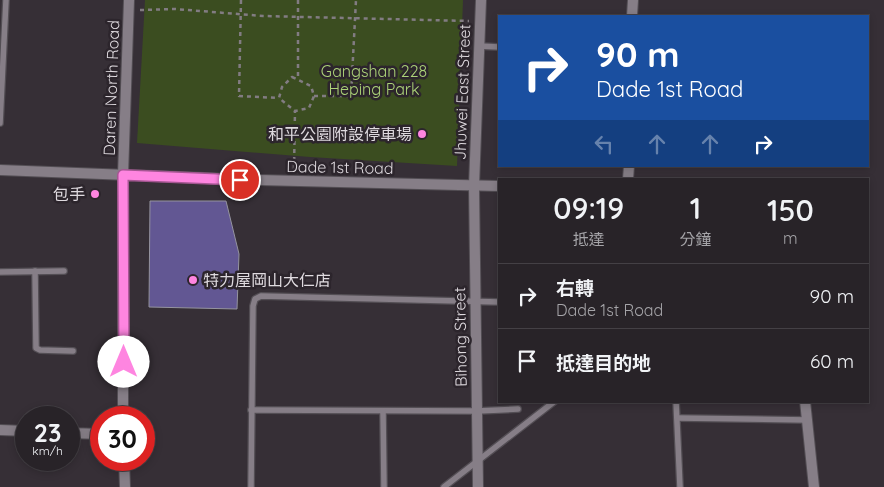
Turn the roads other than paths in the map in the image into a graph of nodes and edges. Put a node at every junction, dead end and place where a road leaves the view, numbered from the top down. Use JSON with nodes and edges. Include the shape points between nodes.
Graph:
{"nodes":[{"id":1,"x":6,"y":0,"type":"edge"},
{"id":2,"x":481,"y":0,"type":"edge"},
{"id":3,"x":633,"y":0,"type":"edge"},
{"id":4,"x":129,"y":5,"type":"edge"},
{"id":5,"x":632,"y":15,"type":"edge"},
{"id":6,"x":2,"y":38,"type":"edge"},
{"id":7,"x":479,"y":46,"type":"junction"},
{"id":8,"x":498,"y":47,"type":"edge"},
{"id":9,"x":0,"y":123,"type":"edge"},
{"id":10,"x":0,"y":170,"type":"edge"},
{"id":11,"x":123,"y":175,"type":"junction"},
{"id":12,"x":474,"y":186,"type":"junction"},
{"id":13,"x":498,"y":186,"type":"edge"},
{"id":14,"x":35,"y":271,"type":"junction"},
{"id":15,"x":64,"y":271,"type":"dead end"},
{"id":16,"x":0,"y":272,"type":"edge"},
{"id":17,"x":475,"y":301,"type":"junction"},
{"id":18,"x":498,"y":302,"type":"edge"},
{"id":19,"x":73,"y":350,"type":"dead end"},
{"id":20,"x":552,"y":403,"type":"edge"},
{"id":21,"x":676,"y":403,"type":"edge"},
{"id":22,"x":805,"y":403,"type":"edge"},
{"id":23,"x":123,"y":406,"type":"edge"},
{"id":24,"x":518,"y":409,"type":"dead end"},
{"id":25,"x":252,"y":410,"type":"junction"},
{"id":26,"x":383,"y":411,"type":"junction"},
{"id":27,"x":477,"y":411,"type":"junction"},
{"id":28,"x":678,"y":418,"type":"junction"},
{"id":29,"x":807,"y":420,"type":"junction"},
{"id":30,"x":0,"y":430,"type":"edge"},
{"id":31,"x":15,"y":431,"type":"edge"},
{"id":32,"x":477,"y":463,"type":"junction"},
{"id":33,"x":124,"y":471,"type":"edge"},
{"id":34,"x":125,"y":487,"type":"edge"},
{"id":35,"x":252,"y":487,"type":"edge"},
{"id":36,"x":384,"y":487,"type":"edge"},
{"id":37,"x":444,"y":487,"type":"edge"},
{"id":38,"x":478,"y":487,"type":"edge"},
{"id":39,"x":680,"y":487,"type":"edge"},
{"id":40,"x":814,"y":487,"type":"edge"}],
"edges":[{"from":1,"to":6,"type":"lane"},
{"from":2,"to":7,"type":"street","name":"Jhuwei East Street"},
{"from":3,"to":5,"type":"street"},
{"from":4,"to":11,"type":"street","name":"Daren North Road"},
{"from":6,"to":9,"type":"lane"},
{"from":7,"to":8,"type":"lane"},
{"from":7,"to":12,"type":"street","name":"Jhuwei East Street"},
{"from":10,"to":11,"type":"street","name":"Dade 1st Road"},
{"from":11,"to":12,"type":"street","name":"Dade 1st Road"},
{"from":11,"to":23,"type":"street","name":"Daren North Road"},
{"from":12,"to":13,"type":"street","name":"Dade 1st Road"},
{"from":12,"to":17,"type":"street","name":"Bihong Street"},
{"from":14,"to":15,"type":"lane"},
{"from":14,"to":16,"type":"lane"},
{"from":14,"to":19,"type":"lane","via":[[36,348]]},
{"from":17,"to":18,"type":"lane"},
{"from":17,"to":25,"type":"lane","via":[[261,296],[255,299],[253,306]]},
{"from":17,"to":27,"type":"street","name":"Bihong Street"},
{"from":20,"to":32,"type":"lane"},
{"from":21,"to":28,"type":"lane"},
{"from":22,"to":29,"type":"street"},
{"from":24,"to":27,"type":"lane"},
{"from":25,"to":26,"type":"lane"},
{"from":25,"to":35,"type":"lane"},
{"from":26,"to":27,"type":"lane"},
{"from":26,"to":36,"type":"lane"},
{"from":27,"to":32,"type":"street","name":"Bihong Street"},
{"from":28,"to":29,"type":"lane"},
{"from":28,"to":39,"type":"lane"},
{"from":29,"to":40,"type":"street"},
{"from":30,"to":31,"type":"street"},
{"from":32,"to":37,"type":"lane"},
{"from":32,"to":38,"type":"street","name":"Bihong Street"},
{"from":33,"to":34,"type":"street"}]}
